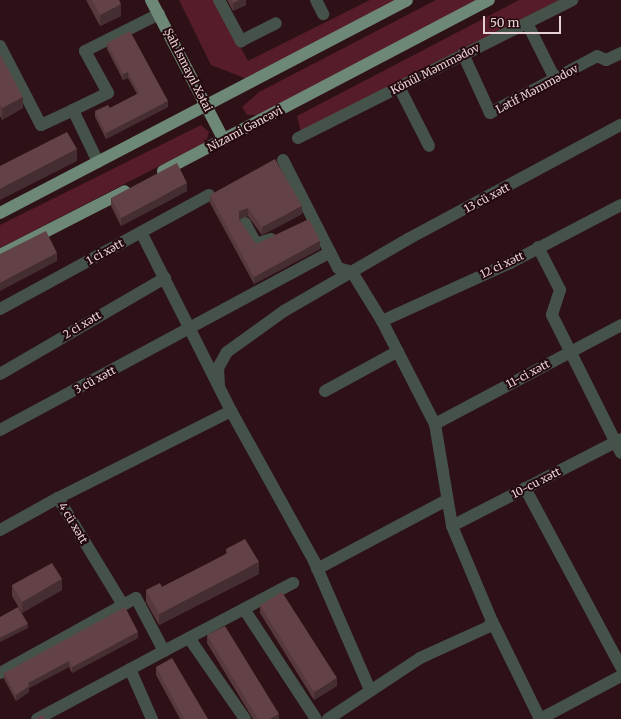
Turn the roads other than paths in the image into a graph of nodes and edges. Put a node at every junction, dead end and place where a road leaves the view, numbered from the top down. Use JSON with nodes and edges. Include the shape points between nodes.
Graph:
{"nodes":[{"id":1,"x":151,"y":0,"type":"edge"},
{"id":2,"x":219,"y":0,"type":"edge"},
{"id":3,"x":316,"y":0,"type":"edge"},
{"id":4,"x":406,"y":0,"type":"edge"},
{"id":5,"x":489,"y":0,"type":"edge"},
{"id":6,"x":572,"y":0,"type":"edge"},
{"id":7,"x":159,"y":14,"type":"junction"},
{"id":8,"x":323,"y":14,"type":"dead end"},
{"id":9,"x":276,"y":23,"type":"dead end"},
{"id":10,"x":527,"y":23,"type":"junction"},
{"id":11,"x":0,"y":46,"type":"edge"},
{"id":12,"x":621,"y":53,"type":"edge"},
{"id":13,"x":463,"y":54,"type":"junction"},
{"id":14,"x":556,"y":79,"type":"junction"},
{"id":15,"x":399,"y":87,"type":"junction"},
{"id":16,"x":206,"y":104,"type":"junction"},
{"id":17,"x":73,"y":110,"type":"junction"},
{"id":18,"x":621,"y":125,"type":"edge"},
{"id":19,"x":298,"y":138,"type":"dead end"},
{"id":20,"x":224,"y":140,"type":"junction"},
{"id":21,"x":429,"y":146,"type":"dead end"},
{"id":22,"x":283,"y":160,"type":"dead end"},
{"id":23,"x":98,"y":162,"type":"junction"},
{"id":24,"x":152,"y":177,"type":"edge"},
{"id":25,"x":138,"y":184,"type":"edge"},
{"id":26,"x":210,"y":195,"type":"edge"},
{"id":27,"x":621,"y":205,"type":"edge"},
{"id":28,"x":0,"y":213,"type":"edge"},
{"id":29,"x":312,"y":217,"type":"junction"},
{"id":30,"x":245,"y":223,"type":"dead end"},
{"id":31,"x":299,"y":224,"type":"edge"},
{"id":32,"x":286,"y":231,"type":"edge"},
{"id":33,"x":141,"y":232,"type":"junction"},
{"id":34,"x":538,"y":247,"type":"junction"},
{"id":35,"x":330,"y":252,"type":"junction"},
{"id":36,"x":0,"y":255,"type":"edge"},
{"id":37,"x":352,"y":272,"type":"junction"},
{"id":38,"x":165,"y":278,"type":"junction"},
{"id":39,"x":0,"y":309,"type":"edge"},
{"id":40,"x":382,"y":321,"type":"junction"},
{"id":41,"x":621,"y":324,"type":"edge"},
{"id":42,"x":190,"y":330,"type":"junction"},
{"id":43,"x":398,"y":351,"type":"junction"},
{"id":44,"x":572,"y":351,"type":"junction"},
{"id":45,"x":0,"y":374,"type":"edge"},
{"id":46,"x":219,"y":386,"type":"junction"},
{"id":47,"x":325,"y":390,"type":"dead end"},
{"id":48,"x":231,"y":411,"type":"junction"},
{"id":49,"x":435,"y":424,"type":"junction"},
{"id":50,"x":0,"y":430,"type":"edge"},
{"id":51,"x":619,"y":445,"type":"edge"},
{"id":52,"x":526,"y":488,"type":"junction"},
{"id":53,"x":58,"y":498,"type":"junction"},
{"id":54,"x":447,"y":500,"type":"junction"},
{"id":55,"x":452,"y":526,"type":"junction"},
{"id":56,"x":0,"y":530,"type":"edge"},
{"id":57,"x":317,"y":569,"type":"junction"},
{"id":58,"x":293,"y":583,"type":"dead end"},
{"id":59,"x":123,"y":605,"type":"junction"},
{"id":60,"x":244,"y":609,"type":"junction"},
{"id":61,"x":492,"y":620,"type":"junction"},
{"id":62,"x":189,"y":638,"type":"junction"},
{"id":63,"x":164,"y":651,"type":"junction"},
{"id":64,"x":621,"y":668,"type":"edge"},
{"id":65,"x":130,"y":669,"type":"junction"},
{"id":66,"x":0,"y":673,"type":"edge"},
{"id":67,"x":621,"y":676,"type":"edge"},
{"id":68,"x":370,"y":690,"type":"junction"},
{"id":69,"x":334,"y":717,"type":"edge"},
{"id":70,"x":37,"y":719,"type":"edge"},
{"id":71,"x":152,"y":719,"type":"edge"},
{"id":72,"x":245,"y":719,"type":"edge"},
{"id":73,"x":316,"y":719,"type":"edge"},
{"id":74,"x":540,"y":719,"type":"edge"}],
"edges":[{"from":1,"to":7,"type":"main road","name":"Şah İsmayıl Xətai"},
{"from":2,"to":9,"type":"street","via":[[240,41]]},
{"from":3,"to":8,"type":"street"},
{"from":4,"to":16,"type":"main road"},
{"from":5,"to":20,"type":"main road","name":"Nizami Gəncəvi"},
{"from":6,"to":10,"type":"street","name":"Könül Məmmədov"},
{"from":7,"to":16,"type":"main road","name":"Şah İsmayıl Xətai"},
{"from":7,"to":17,"type":"street","via":[[85,51],[108,94]]},
{"from":10,"to":13,"type":"street","name":"Könül Məmmədov"},
{"from":10,"to":14,"type":"street"},
{"from":11,"to":17,"type":"street","via":[[41,125]]},
{"from":12,"to":14,"type":"street","name":"Lətif Məmmədov","via":[[606,60],[597,56]]},
{"from":13,"to":14,"type":"street","name":"Lətif Məmmədov","via":[[490,113]]},
{"from":13,"to":15,"type":"street","name":"Könül Məmmədov"},
{"from":15,"to":19,"type":"street","name":"Könül Məmmədov"},
{"from":15,"to":21,"type":"street"},
{"from":16,"to":20,"type":"main road","name":"Şah İsmayıl Xətai"},
{"from":16,"to":23,"type":"main road"},
{"from":17,"to":23,"type":"street"},
{"from":18,"to":37,"type":"street","name":"13 cü xətt"},
{"from":20,"to":24,"type":"main road","name":"Nizami Gəncəvi"},
{"from":22,"to":29,"type":"street"},
{"from":23,"to":28,"type":"main road"},
{"from":25,"to":36,"type":"main road"},
{"from":26,"to":33,"type":"street","name":"1 ci xətt"},
{"from":27,"to":34,"type":"street","name":"12 ci xətt"},
{"from":29,"to":31,"type":"street"},
{"from":29,"to":35,"type":"street"},
{"from":30,"to":32,"type":"street","via":[[259,245]]},
{"from":33,"to":38,"type":"street"},
{"from":33,"to":39,"type":"street","name":"1 ci xətt"},
{"from":34,"to":40,"type":"street","name":"12 ci xətt"},
{"from":34,"to":44,"type":"street","via":[[557,279],[560,290],[552,315]]},
{"from":35,"to":37,"type":"street","via":[[338,268]]},
{"from":35,"to":42,"type":"street","name":"3 cü xətt"},
{"from":37,"to":40,"type":"street"},
{"from":37,"to":46,"type":"street","name":"13 cü xətt","via":[[284,311],[227,352],[218,368]]},
{"from":38,"to":42,"type":"street"},
{"from":38,"to":45,"type":"street","name":"2 ci xətt"},
{"from":40,"to":43,"type":"street"},
{"from":41,"to":44,"type":"street","name":"11-ci xətt"},
{"from":42,"to":46,"type":"street"},
{"from":42,"to":50,"type":"street","name":"3 cü xətt"},
{"from":43,"to":47,"type":"street"},
{"from":43,"to":49,"type":"street"},
{"from":44,"to":49,"type":"street","name":"11-ci xətt"},
{"from":44,"to":51,"type":"street"},
{"from":46,"to":48,"type":"street"},
{"from":48,"to":53,"type":"street"},
{"from":48,"to":57,"type":"street"},
{"from":49,"to":54,"type":"street"},
{"from":51,"to":52,"type":"street","name":"10-cu xətt"},
{"from":52,"to":55,"type":"street","name":"10-cu xətt"},
{"from":52,"to":64,"type":"street"},
{"from":53,"to":56,"type":"street","name":"4 cü xətt"},
{"from":53,"to":59,"type":"street","name":"4 cü xətt"},
{"from":54,"to":55,"type":"street"},
{"from":54,"to":57,"type":"street"},
{"from":55,"to":61,"type":"street"},
{"from":57,"to":68,"type":"street"},
{"from":58,"to":60,"type":"street"},
{"from":59,"to":63,"type":"street","via":[[136,598]]},
{"from":59,"to":66,"type":"street"},
{"from":60,"to":62,"type":"street"},
{"from":60,"to":73,"type":"street"},
{"from":61,"to":68,"type":"street","via":[[488,627],[420,658]]},
{"from":61,"to":74,"type":"street"},
{"from":62,"to":63,"type":"street"},
{"from":62,"to":72,"type":"street"},
{"from":63,"to":65,"type":"street"},
{"from":65,"to":70,"type":"street"},
{"from":65,"to":71,"type":"street"},
{"from":67,"to":74,"type":"street"},
{"from":68,"to":69,"type":"street"}]}
